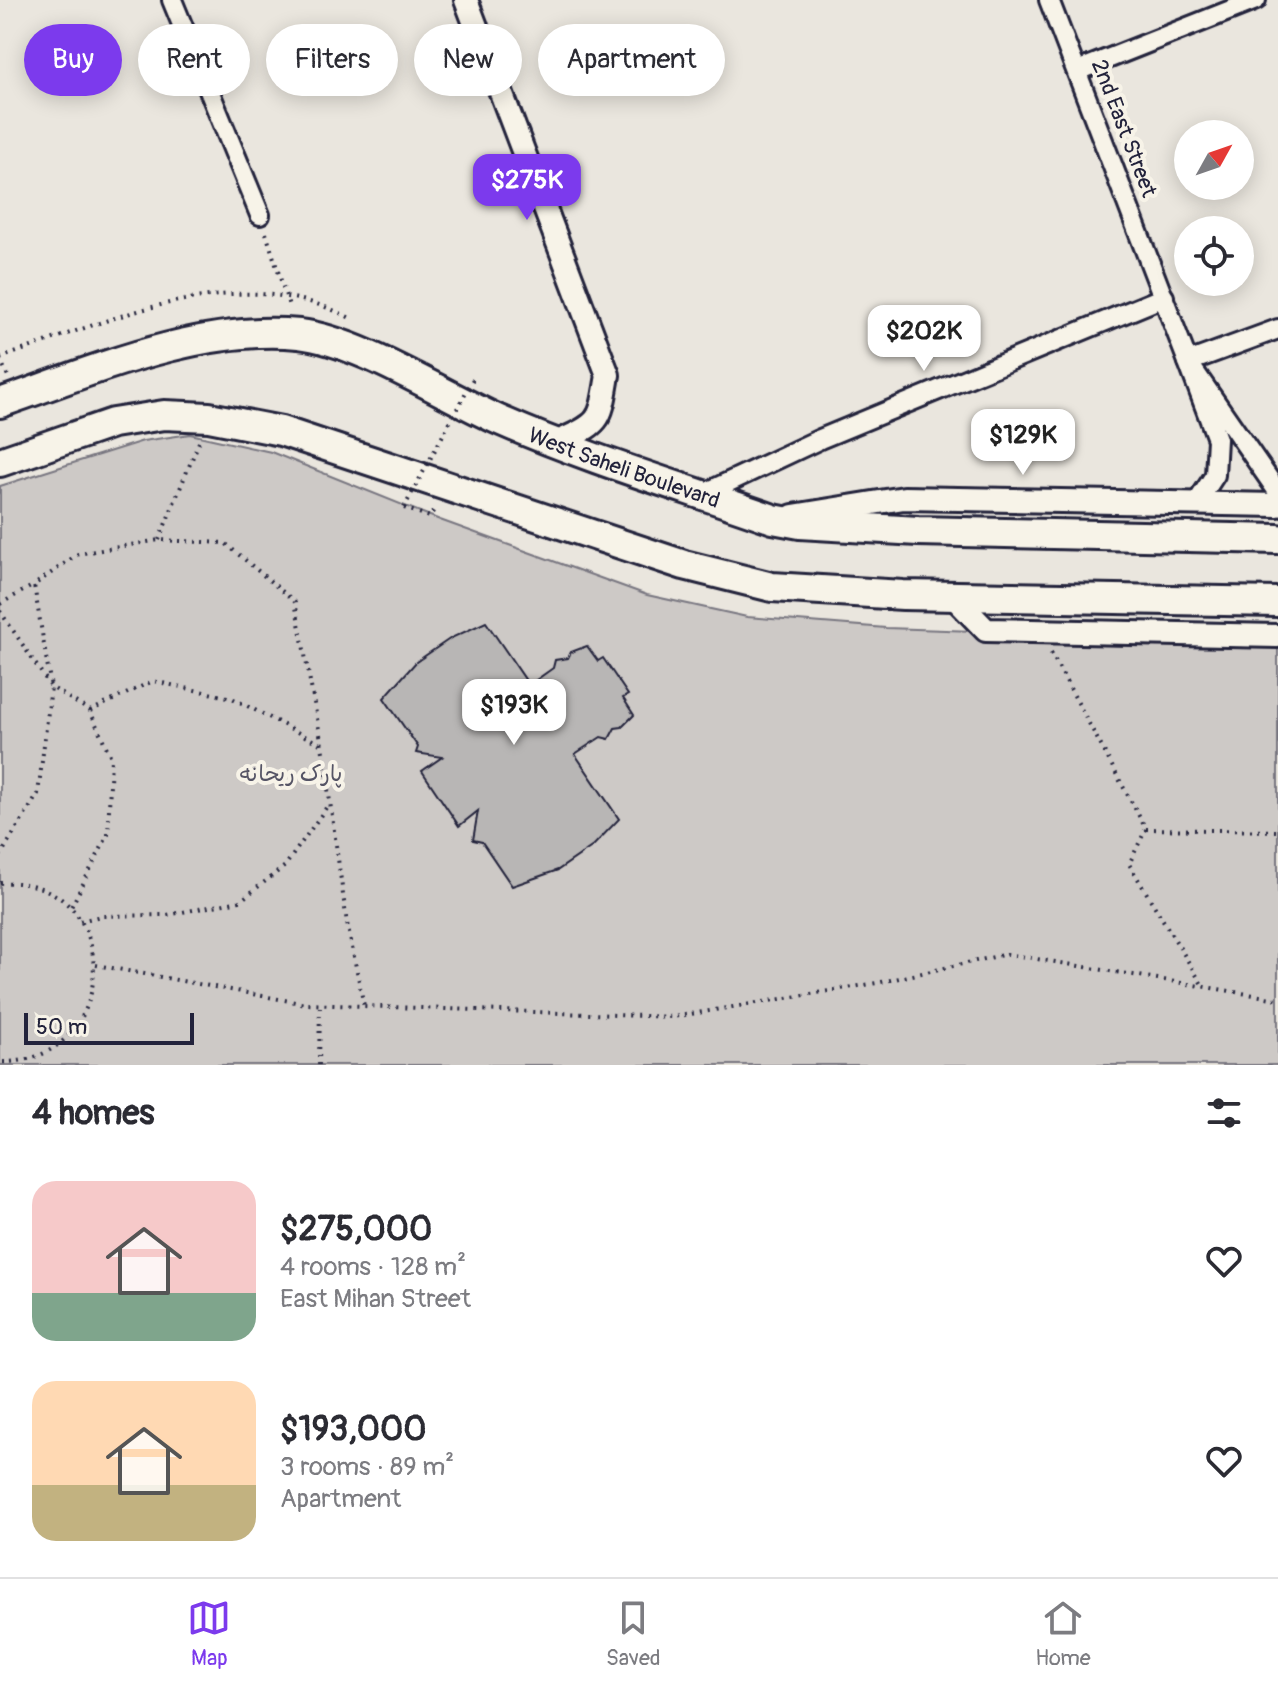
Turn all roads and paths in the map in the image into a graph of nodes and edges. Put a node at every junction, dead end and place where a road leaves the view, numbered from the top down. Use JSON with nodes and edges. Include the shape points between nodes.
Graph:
{"nodes":[{"id":1,"x":172,"y":0,"type":"edge"},
{"id":2,"x":466,"y":0,"type":"edge"},
{"id":3,"x":1049,"y":0,"type":"edge"},
{"id":4,"x":1256,"y":0,"type":"edge"},
{"id":5,"x":1077,"y":71,"type":"junction"},
{"id":6,"x":260,"y":215,"type":"joint"},
{"id":7,"x":1164,"y":297,"type":"junction"},
{"id":8,"x":1278,"y":329,"type":"edge"},
{"id":9,"x":299,"y":334,"type":"junction"},
{"id":10,"x":1188,"y":362,"type":"junction"},
{"id":11,"x":474,"y":377,"type":"dead end"},
{"id":12,"x":0,"y":403,"type":"edge"},
{"id":13,"x":209,"y":417,"type":"junction"},
{"id":14,"x":558,"y":442,"type":"junction"},
{"id":15,"x":0,"y":462,"type":"edge"},
{"id":16,"x":1278,"y":492,"type":"edge"},
{"id":17,"x":703,"y":494,"type":"junction"},
{"id":18,"x":1196,"y":504,"type":"junction"},
{"id":19,"x":1278,"y":505,"type":"edge"},
{"id":20,"x":430,"y":517,"type":"dead end"},
{"id":21,"x":773,"y":519,"type":"junction"},
{"id":22,"x":1278,"y":539,"type":"edge"},
{"id":23,"x":159,"y":540,"type":"junction"},
{"id":24,"x":34,"y":585,"type":"junction"},
{"id":25,"x":953,"y":596,"type":"junction"},
{"id":26,"x":1278,"y":602,"type":"edge"},
{"id":27,"x":0,"y":604,"type":"edge"},
{"id":28,"x":0,"y":611,"type":"edge"},
{"id":29,"x":1039,"y":630,"type":"junction"},
{"id":30,"x":1278,"y":636,"type":"edge"},
{"id":31,"x":51,"y":687,"type":"junction"},
{"id":32,"x":90,"y":711,"type":"junction"},
{"id":33,"x":322,"y":745,"type":"junction"},
{"id":34,"x":330,"y":803,"type":"junction"},
{"id":35,"x":1146,"y":829,"type":"junction"},
{"id":36,"x":1278,"y":831,"type":"edge"},
{"id":37,"x":0,"y":856,"type":"edge"},
{"id":38,"x":0,"y":883,"type":"edge"},
{"id":39,"x":70,"y":909,"type":"junction"},
{"id":40,"x":80,"y":921,"type":"junction"},
{"id":41,"x":96,"y":965,"type":"junction"},
{"id":42,"x":1203,"y":986,"type":"junction"},
{"id":43,"x":1278,"y":999,"type":"edge"},
{"id":44,"x":320,"y":1005,"type":"junction"},
{"id":45,"x":364,"y":1006,"type":"junction"},
{"id":46,"x":0,"y":1062,"type":"edge"},
{"id":47,"x":12,"y":1064,"type":"edge"},
{"id":48,"x":319,"y":1065,"type":"edge"}],
"edges":[{"from":1,"to":6,"type":"street"},
{"from":2,"to":14,"type":"street","via":[[608,375],[601,416]]},
{"from":3,"to":5,"type":"street","name":"2nd East Street"},
{"from":4,"to":5,"type":"street"},
{"from":5,"to":7,"type":"street","name":"2nd East Street"},
{"from":6,"to":9,"type":"path"},
{"from":7,"to":10,"type":"street","name":"2nd East Street"},
{"from":7,"to":17,"type":"street","via":[[820,439]]},
{"from":8,"to":10,"type":"street"},
{"from":9,"to":12,"type":"main road","name":"West Saheli Boulevard","via":[[238,333],[147,354]]},
{"from":9,"to":14,"type":"main road","name":"West Saheli Boulevard","via":[[331,339],[501,421]]},
{"from":10,"to":16,"type":"street"},
{"from":10,"to":18,"type":"street","via":[[1217,439],[1215,475]]},
{"from":11,"to":20,"type":"path","bridge":true,"via":[[404,508]]},
{"from":13,"to":15,"type":"main road","via":[[164,415],[113,423]]},
{"from":13,"to":23,"type":"path"},
{"from":13,"to":25,"type":"main road","via":[[281,431],[684,565],[772,587]]},
{"from":14,"to":17,"type":"main road","name":"West Saheli Boulevard"},
{"from":17,"to":21,"type":"main road","name":"West Saheli Boulevard"},
{"from":18,"to":19,"type":"street"},
{"from":18,"to":21,"type":"street","via":[[904,498]]},
{"from":21,"to":22,"type":"main road","name":"West Saheli Boulevard","via":[[918,531]]},
{"from":23,"to":24,"type":"path","via":[[78,554]]},
{"from":23,"to":33,"type":"path","via":[[225,543],[295,602]]},
{"from":24,"to":27,"type":"path"},
{"from":24,"to":31,"type":"path"},
{"from":25,"to":26,"type":"main road"},
{"from":25,"to":29,"type":"street","via":[[986,630]]},
{"from":28,"to":31,"type":"path"},
{"from":29,"to":30,"type":"street"},
{"from":29,"to":35,"type":"path"},
{"from":31,"to":32,"type":"path"},
{"from":31,"to":37,"type":"path","via":[[38,794]]},
{"from":32,"to":33,"type":"path","via":[[153,681],[232,698]]},
{"from":32,"to":39,"type":"path","via":[[111,757],[108,835]]},
{"from":33,"to":34,"type":"path"},
{"from":34,"to":40,"type":"path","via":[[285,866],[240,901],[167,915]]},
{"from":34,"to":45,"type":"path"},
{"from":35,"to":36,"type":"path"},
{"from":35,"to":42,"type":"path","via":[[1129,864]]},
{"from":38,"to":39,"type":"path","via":[[45,890]]},
{"from":39,"to":40,"type":"path"},
{"from":40,"to":41,"type":"path"},
{"from":41,"to":44,"type":"path"},
{"from":41,"to":47,"type":"path","via":[[94,993],[83,1020],[64,1042],[40,1057]]},
{"from":42,"to":43,"type":"path"},
{"from":42,"to":45,"type":"path","via":[[1007,954],[877,983],[673,1017]]},
{"from":44,"to":45,"type":"path"},
{"from":44,"to":48,"type":"path"},
{"from":46,"to":47,"type":"path"}]}
